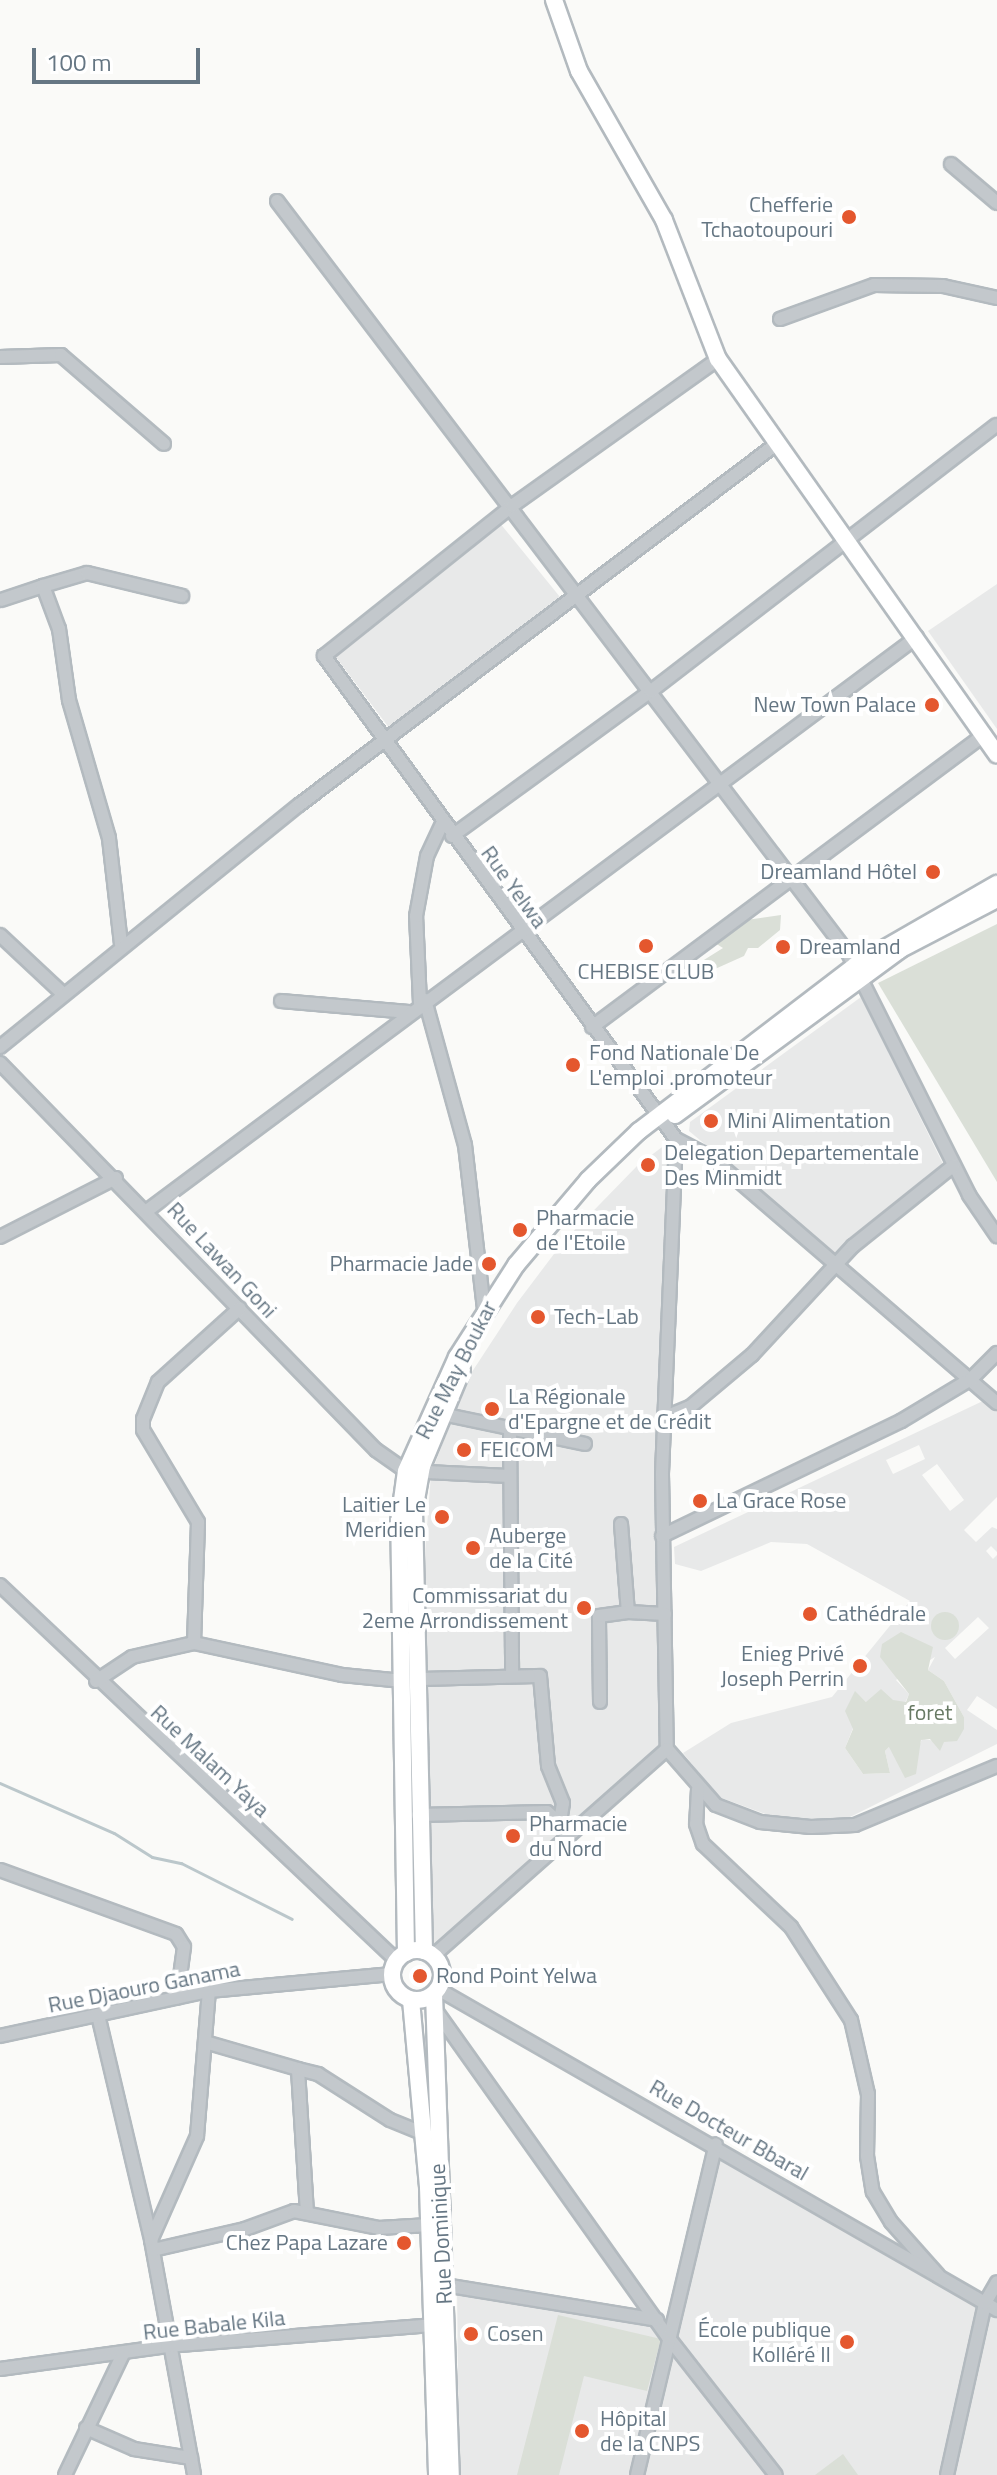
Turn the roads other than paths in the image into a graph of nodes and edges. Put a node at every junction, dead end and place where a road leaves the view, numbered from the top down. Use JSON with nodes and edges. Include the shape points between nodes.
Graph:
{"nodes":[{"id":1,"x":554,"y":0,"type":"edge"},
{"id":2,"x":951,"y":164,"type":"dead end"},
{"id":3,"x":277,"y":201,"type":"dead end"},
{"id":4,"x":997,"y":203,"type":"edge"},
{"id":5,"x":997,"y":298,"type":"edge"},
{"id":6,"x":780,"y":319,"type":"dead end"},
{"id":7,"x":0,"y":357,"type":"edge"},
{"id":8,"x":718,"y":359,"type":"junction"},
{"id":9,"x":997,"y":425,"type":"edge"},
{"id":10,"x":164,"y":444,"type":"dead end"},
{"id":11,"x":775,"y":445,"type":"junction"},
{"id":12,"x":512,"y":506,"type":"junction"},
{"id":13,"x":846,"y":541,"type":"junction"},
{"id":14,"x":43,"y":586,"type":"junction"},
{"id":15,"x":576,"y":591,"type":"junction"},
{"id":16,"x":182,"y":596,"type":"dead end"},
{"id":17,"x":0,"y":597,"type":"edge"},
{"id":18,"x":917,"y":637,"type":"junction"},
{"id":19,"x":651,"y":691,"type":"junction"},
{"id":20,"x":985,"y":734,"type":"junction"},
{"id":21,"x":382,"y":742,"type":"junction"},
{"id":22,"x":997,"y":754,"type":"edge"},
{"id":23,"x":723,"y":784,"type":"junction"},
{"id":24,"x":442,"y":824,"type":"junction"},
{"id":25,"x":452,"y":836,"type":"junction"},
{"id":26,"x":791,"y":875,"type":"junction"},
{"id":27,"x":997,"y":884,"type":"edge"},
{"id":28,"x":997,"y":899,"type":"edge"},
{"id":29,"x":521,"y":930,"type":"junction"},
{"id":30,"x":0,"y":935,"type":"edge"},
{"id":31,"x":121,"y":944,"type":"junction"},
{"id":32,"x":859,"y":971,"type":"junction"},
{"id":33,"x":62,"y":993,"type":"junction"},
{"id":34,"x":281,"y":1001,"type":"dead end"},
{"id":35,"x":422,"y":1001,"type":"junction"},
{"id":36,"x":409,"y":1012,"type":"junction"},
{"id":37,"x":592,"y":1027,"type":"junction"},
{"id":38,"x":0,"y":1047,"type":"edge"},
{"id":39,"x":0,"y":1063,"type":"edge"},
{"id":40,"x":663,"y":1118,"type":"junction"},
{"id":41,"x":676,"y":1139,"type":"junction"},
{"id":42,"x":954,"y":1165,"type":"junction"},
{"id":43,"x":116,"y":1178,"type":"junction"},
{"id":44,"x":148,"y":1210,"type":"junction"},
{"id":45,"x":997,"y":1236,"type":"edge"},
{"id":46,"x":0,"y":1237,"type":"edge"},
{"id":47,"x":838,"y":1263,"type":"junction"},
{"id":48,"x":240,"y":1308,"type":"junction"},
{"id":49,"x":484,"y":1309,"type":"junction"},
{"id":50,"x":997,"y":1353,"type":"edge"},
{"id":51,"x":971,"y":1379,"type":"junction"},
{"id":52,"x":997,"y":1403,"type":"edge"},
{"id":53,"x":442,"y":1414,"type":"junction"},
{"id":54,"x":665,"y":1417,"type":"junction"},
{"id":55,"x":510,"y":1428,"type":"junction"},
{"id":56,"x":585,"y":1444,"type":"dead end"},
{"id":57,"x":413,"y":1471,"type":"junction"},
{"id":58,"x":509,"y":1476,"type":"junction"},
{"id":59,"x":621,"y":1524,"type":"dead end"},
{"id":60,"x":662,"y":1536,"type":"junction"},
{"id":61,"x":0,"y":1585,"type":"edge"},
{"id":62,"x":628,"y":1612,"type":"junction"},
{"id":63,"x":665,"y":1614,"type":"junction"},
{"id":64,"x":194,"y":1643,"type":"junction"},
{"id":65,"x":512,"y":1674,"type":"junction"},
{"id":66,"x":410,"y":1680,"type":"junction"},
{"id":67,"x":96,"y":1681,"type":"junction"},
{"id":68,"x":600,"y":1702,"type":"dead end"},
{"id":69,"x":667,"y":1749,"type":"junction"},
{"id":70,"x":997,"y":1766,"type":"edge"},
{"id":71,"x":698,"y":1789,"type":"junction"},
{"id":72,"x":418,"y":1815,"type":"junction"},
{"id":73,"x":560,"y":1821,"type":"junction"},
{"id":74,"x":570,"y":1835,"type":"junction"},
{"id":75,"x":0,"y":1870,"type":"edge"},
{"id":76,"x":428,"y":1954,"type":"junction"},
{"id":77,"x":398,"y":1963,"type":"junction"},
{"id":78,"x":209,"y":1991,"type":"junction"},
{"id":79,"x":435,"y":1996,"type":"junction"},
{"id":80,"x":177,"y":1998,"type":"junction"},
{"id":81,"x":411,"y":2000,"type":"junction"},
{"id":82,"x":98,"y":2015,"type":"junction"},
{"id":83,"x":0,"y":2036,"type":"edge"},
{"id":84,"x":205,"y":2042,"type":"junction"},
{"id":85,"x":298,"y":2069,"type":"junction"},
{"id":86,"x":424,"y":2134,"type":"junction"},
{"id":87,"x":716,"y":2144,"type":"junction"},
{"id":88,"x":307,"y":2213,"type":"junction"},
{"id":89,"x":429,"y":2225,"type":"junction"},
{"id":90,"x":152,"y":2245,"type":"junction"},
{"id":91,"x":939,"y":2278,"type":"junction"},
{"id":92,"x":997,"y":2282,"type":"edge"},
{"id":93,"x":444,"y":2285,"type":"junction"},
{"id":94,"x":985,"y":2303,"type":"junction"},
{"id":95,"x":997,"y":2310,"type":"edge"},
{"id":96,"x":436,"y":2317,"type":"junction"},
{"id":97,"x":657,"y":2320,"type":"junction"},
{"id":98,"x":668,"y":2337,"type":"junction"},
{"id":99,"x":167,"y":2346,"type":"junction"},
{"id":100,"x":123,"y":2354,"type":"junction"},
{"id":101,"x":0,"y":2369,"type":"edge"},
{"id":102,"x":86,"y":2428,"type":"junction"},
{"id":103,"x":191,"y":2458,"type":"junction"},
{"id":104,"x":65,"y":2475,"type":"edge"},
{"id":105,"x":194,"y":2475,"type":"edge"},
{"id":106,"x":437,"y":2475,"type":"edge"},
{"id":107,"x":451,"y":2475,"type":"edge"},
{"id":108,"x":637,"y":2475,"type":"edge"},
{"id":109,"x":776,"y":2475,"type":"edge"},
{"id":110,"x":947,"y":2475,"type":"edge"}],
"edges":[{"from":1,"to":8,"type":"main road","via":[[579,71],[664,220]]},
{"from":2,"to":4,"type":"street"},
{"from":3,"to":12,"type":"street"},
{"from":5,"to":6,"type":"street","via":[[915,283],[874,285]]},
{"from":7,"to":10,"type":"street","via":[[61,355]]},
{"from":8,"to":11,"type":"main road"},
{"from":8,"to":12,"type":"street"},
{"from":9,"to":13,"type":"street"},
{"from":11,"to":13,"type":"main road"},
{"from":11,"to":15,"type":"street"},
{"from":12,"to":15,"type":"street"},
{"from":12,"to":21,"type":"street","name":"Rue Yelwa","via":[[324,656]]},
{"from":13,"to":18,"type":"main road"},
{"from":13,"to":19,"type":"street"},
{"from":14,"to":16,"type":"street","via":[[87,573]]},
{"from":14,"to":17,"type":"street"},
{"from":14,"to":31,"type":"street","via":[[59,629],[69,700],[109,838]]},
{"from":15,"to":19,"type":"street"},
{"from":15,"to":21,"type":"street"},
{"from":18,"to":20,"type":"main road"},
{"from":18,"to":23,"type":"street"},
{"from":19,"to":23,"type":"street"},
{"from":19,"to":25,"type":"street"},
{"from":20,"to":22,"type":"main road"},
{"from":20,"to":26,"type":"street"},
{"from":21,"to":24,"type":"street","name":"Rue Yelwa"},
{"from":21,"to":31,"type":"street"},
{"from":23,"to":26,"type":"street"},
{"from":23,"to":29,"type":"street"},
{"from":24,"to":25,"type":"street","name":"Rue Yelwa"},
{"from":24,"to":35,"type":"street","via":[[427,856],[416,916]]},
{"from":25,"to":29,"type":"street","name":"Rue Yelwa"},
{"from":26,"to":32,"type":"street"},
{"from":26,"to":37,"type":"street"},
{"from":27,"to":32,"type":"main road","name":"Rue May Boukar"},
{"from":28,"to":32,"type":"main road","name":"Rue May Boukar"},
{"from":29,"to":35,"type":"street"},
{"from":29,"to":37,"type":"street","name":"Rue Yelwa"},
{"from":30,"to":33,"type":"street"},
{"from":31,"to":33,"type":"street"},
{"from":32,"to":40,"type":"main road","name":"Rue May Boukar"},
{"from":32,"to":42,"type":"street"},
{"from":33,"to":38,"type":"street"},
{"from":34,"to":36,"type":"street"},
{"from":35,"to":36,"type":"street"},
{"from":35,"to":49,"type":"street","via":[[465,1145]]},
{"from":36,"to":44,"type":"street"},
{"from":37,"to":40,"type":"street","name":"Rue Yelwa"},
{"from":39,"to":43,"type":"street","name":"Rue Lawan Goni"},
{"from":40,"to":41,"type":"street","name":"Rue Yelwa"},
{"from":40,"to":49,"type":"main road","name":"Rue May Boukar","via":[[579,1190]]},
{"from":40,"to":53,"type":"main road","name":"Rue May Boukar","via":[[507,1291]]},
{"from":41,"to":47,"type":"street","via":[[712,1158]]},
{"from":41,"to":54,"type":"street"},
{"from":42,"to":45,"type":"street"},
{"from":42,"to":47,"type":"street"},
{"from":43,"to":44,"type":"street","name":"Rue Lawan Goni"},
{"from":43,"to":46,"type":"street"},
{"from":44,"to":48,"type":"street","name":"Rue Lawan Goni"},
{"from":47,"to":51,"type":"street"},
{"from":47,"to":54,"type":"street","via":[[752,1355],[690,1407]]},
{"from":48,"to":57,"type":"street","name":"Rue Lawan Goni","via":[[376,1450]]},
{"from":48,"to":64,"type":"street","via":[[158,1382],[143,1419],[150,1443],[198,1522]]},
{"from":49,"to":57,"type":"main road","name":"Rue May Boukar"},
{"from":50,"to":51,"type":"street"},
{"from":51,"to":52,"type":"street"},
{"from":51,"to":60,"type":"street","via":[[901,1421]]},
{"from":53,"to":55,"type":"street"},
{"from":53,"to":57,"type":"main road","name":"Rue May Boukar"},
{"from":54,"to":60,"type":"street"},
{"from":55,"to":56,"type":"street"},
{"from":55,"to":58,"type":"street"},
{"from":57,"to":58,"type":"street"},
{"from":57,"to":66,"type":"main road","name":"Rue May Boukar","via":[[399,1561]]},
{"from":58,"to":65,"type":"street"},
{"from":59,"to":62,"type":"street"},
{"from":60,"to":63,"type":"street"},
{"from":61,"to":67,"type":"street","name":"Rue Malam Yaya"},
{"from":62,"to":63,"type":"street"},
{"from":62,"to":68,"type":"street","via":[[599,1616]]},
{"from":63,"to":69,"type":"street"},
{"from":64,"to":66,"type":"street","via":[[342,1675]]},
{"from":64,"to":67,"type":"street","via":[[132,1657]]},
{"from":65,"to":66,"type":"street"},
{"from":65,"to":73,"type":"street","via":[[540,1676],[548,1766],[563,1803]]},
{"from":66,"to":72,"type":"main road","name":"Rue May Boukar"},
{"from":66,"to":77,"type":"main road","name":"Rue May Boukar"},
{"from":67,"to":77,"type":"street","name":"Rue Malam Yaya"},
{"from":69,"to":71,"type":"street"},
{"from":69,"to":74,"type":"street"},
{"from":70,"to":71,"type":"street","via":[[837,1828],[760,1822],[716,1805]]},
{"from":71,"to":91,"type":"street","via":[[696,1824],[703,1844],[791,1927],[851,2020],[868,2094],[867,2156],[873,2192]]},
{"from":72,"to":73,"type":"street","via":[[547,1812]]},
{"from":72,"to":76,"type":"main road","name":"Rue May Boukar"},
{"from":73,"to":74,"type":"street"},
{"from":74,"to":76,"type":"street"},
{"from":75,"to":80,"type":"street","via":[[176,1934],[184,1947]]},
{"from":76,"to":77,"type":"main road"},
{"from":76,"to":79,"type":"main road","via":[[442,1971]]},
{"from":77,"to":78,"type":"street","name":"Rue Djaouro Ganama"},
{"from":77,"to":81,"type":"main road","via":[[397,1990]]},
{"from":78,"to":80,"type":"street","name":"Rue Djaouro Ganama"},
{"from":78,"to":84,"type":"street"},
{"from":79,"to":81,"type":"main road"},
{"from":79,"to":87,"type":"street","name":"Rue Docteur Bbaral"},
{"from":79,"to":93,"type":"main road","name":"Rue Dominique"},
{"from":79,"to":97,"type":"street"},
{"from":80,"to":82,"type":"street","name":"Rue Djaouro Ganama"},
{"from":81,"to":86,"type":"main road","name":"Rue Dominique"},
{"from":82,"to":83,"type":"street","name":"Rue Djaouro Ganama"},
{"from":82,"to":90,"type":"street"},
{"from":84,"to":85,"type":"street"},
{"from":84,"to":90,"type":"street","via":[[197,2136]]},
{"from":85,"to":86,"type":"street","via":[[318,2074],[390,2120]]},
{"from":85,"to":88,"type":"street"},
{"from":86,"to":89,"type":"main road","name":"Rue Dominique"},
{"from":87,"to":91,"type":"street","name":"Rue Docteur Bbaral"},
{"from":87,"to":98,"type":"street"},
{"from":88,"to":89,"type":"street","via":[[379,2228]]},
{"from":88,"to":90,"type":"street","via":[[277,2215],[245,2229]]},
{"from":89,"to":96,"type":"main road","name":"Rue Dominique"},
{"from":90,"to":99,"type":"street"},
{"from":91,"to":94,"type":"street","name":"Rue Docteur Bbaral"},
{"from":92,"to":94,"type":"street"},
{"from":93,"to":96,"type":"main road","name":"Rue Dominique"},
{"from":93,"to":97,"type":"street"},
{"from":94,"to":95,"type":"street","name":"Rue Docteur Bbaral"},
{"from":94,"to":110,"type":"street"},
{"from":96,"to":99,"type":"street","name":"Rue Babale Kila"},
{"from":96,"to":106,"type":"main road","name":"Rue Dominique"},
{"from":96,"to":107,"type":"main road","name":"Rue Dominique"},
{"from":97,"to":98,"type":"street"},
{"from":98,"to":108,"type":"street"},
{"from":98,"to":109,"type":"street"},
{"from":99,"to":100,"type":"street","name":"Rue Babale Kila"},
{"from":99,"to":103,"type":"street"},
{"from":100,"to":101,"type":"street","name":"Rue Babale Kila"},
{"from":100,"to":102,"type":"street"},
{"from":102,"to":103,"type":"street","via":[[134,2449]]},
{"from":102,"to":104,"type":"street"},
{"from":103,"to":105,"type":"street"}]}
